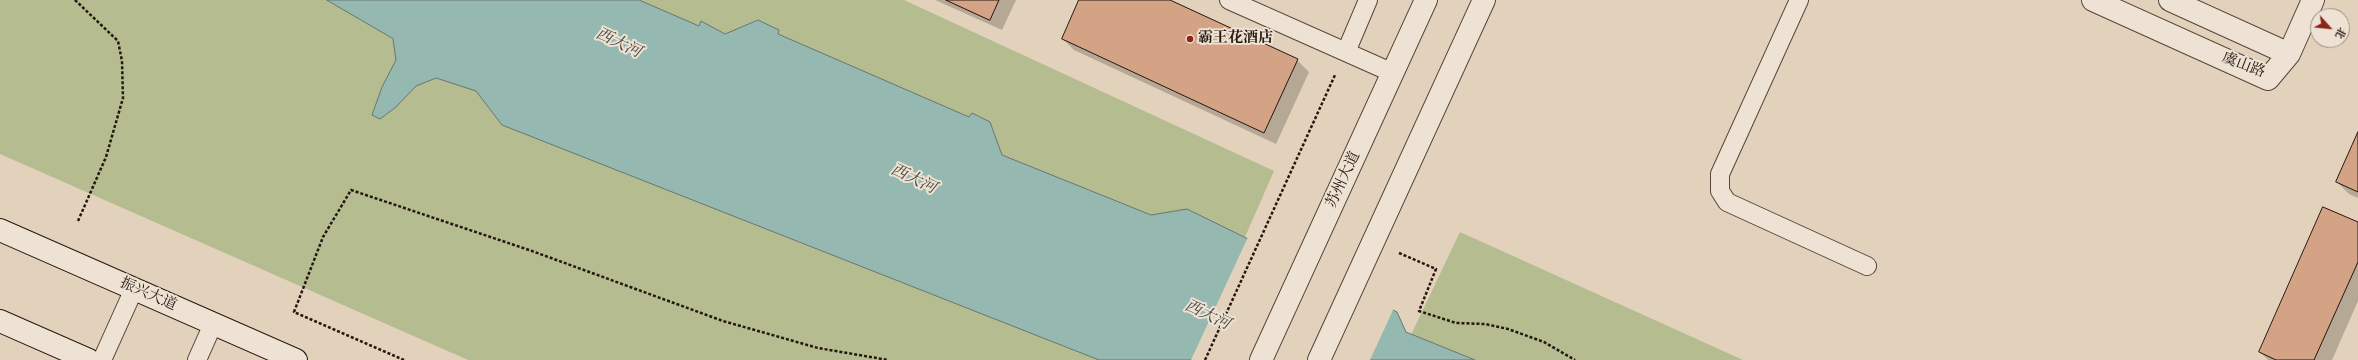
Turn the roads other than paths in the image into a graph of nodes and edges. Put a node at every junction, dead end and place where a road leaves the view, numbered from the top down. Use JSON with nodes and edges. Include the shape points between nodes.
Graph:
{"nodes":[{"id":1,"x":1229,"y":0,"type":"edge"},
{"id":2,"x":1368,"y":0,"type":"edge"},
{"id":3,"x":1426,"y":0,"type":"edge"},
{"id":4,"x":1484,"y":0,"type":"edge"},
{"id":5,"x":1799,"y":0,"type":"edge"},
{"id":6,"x":2093,"y":0,"type":"edge"},
{"id":7,"x":2170,"y":0,"type":"edge"},
{"id":8,"x":2313,"y":0,"type":"edge"},
{"id":9,"x":1346,"y":52,"type":"junction"},
{"id":10,"x":2289,"y":54,"type":"junction"},
{"id":11,"x":1393,"y":73,"type":"junction"},
{"id":12,"x":0,"y":230,"type":"edge"},
{"id":13,"x":1868,"y":266,"type":"dead end"},
{"id":14,"x":134,"y":289,"type":"junction"},
{"id":15,"x":0,"y":321,"type":"edge"},
{"id":16,"x":213,"y":324,"type":"junction"},
{"id":17,"x":89,"y":360,"type":"edge"},
{"id":18,"x":102,"y":360,"type":"edge"},
{"id":19,"x":197,"y":360,"type":"edge"},
{"id":20,"x":296,"y":360,"type":"edge"},
{"id":21,"x":1261,"y":360,"type":"edge"},
{"id":22,"x":1320,"y":360,"type":"edge"}],
"edges":[{"from":1,"to":9,"type":"lane"},
{"from":2,"to":9,"type":"lane"},
{"from":3,"to":11,"type":"street","name":"苏州大道"},
{"from":4,"to":22,"type":"street"},
{"from":5,"to":13,"type":"lane","via":[[1720,174],[1720,191],[1727,202]]},
{"from":6,"to":10,"type":"street","name":"虞山路","via":[[2268,79]]},
{"from":7,"to":10,"type":"street","name":"虞山路"},
{"from":8,"to":10,"type":"street"},
{"from":9,"to":11,"type":"lane"},
{"from":11,"to":21,"type":"street","name":"苏州大道"},
{"from":12,"to":14,"type":"street","name":"振兴大道"},
{"from":14,"to":16,"type":"street","name":"振兴大道"},
{"from":14,"to":18,"type":"lane"},
{"from":15,"to":17,"type":"street"},
{"from":16,"to":19,"type":"lane"},
{"from":16,"to":20,"type":"street","name":"振兴大道"}]}
